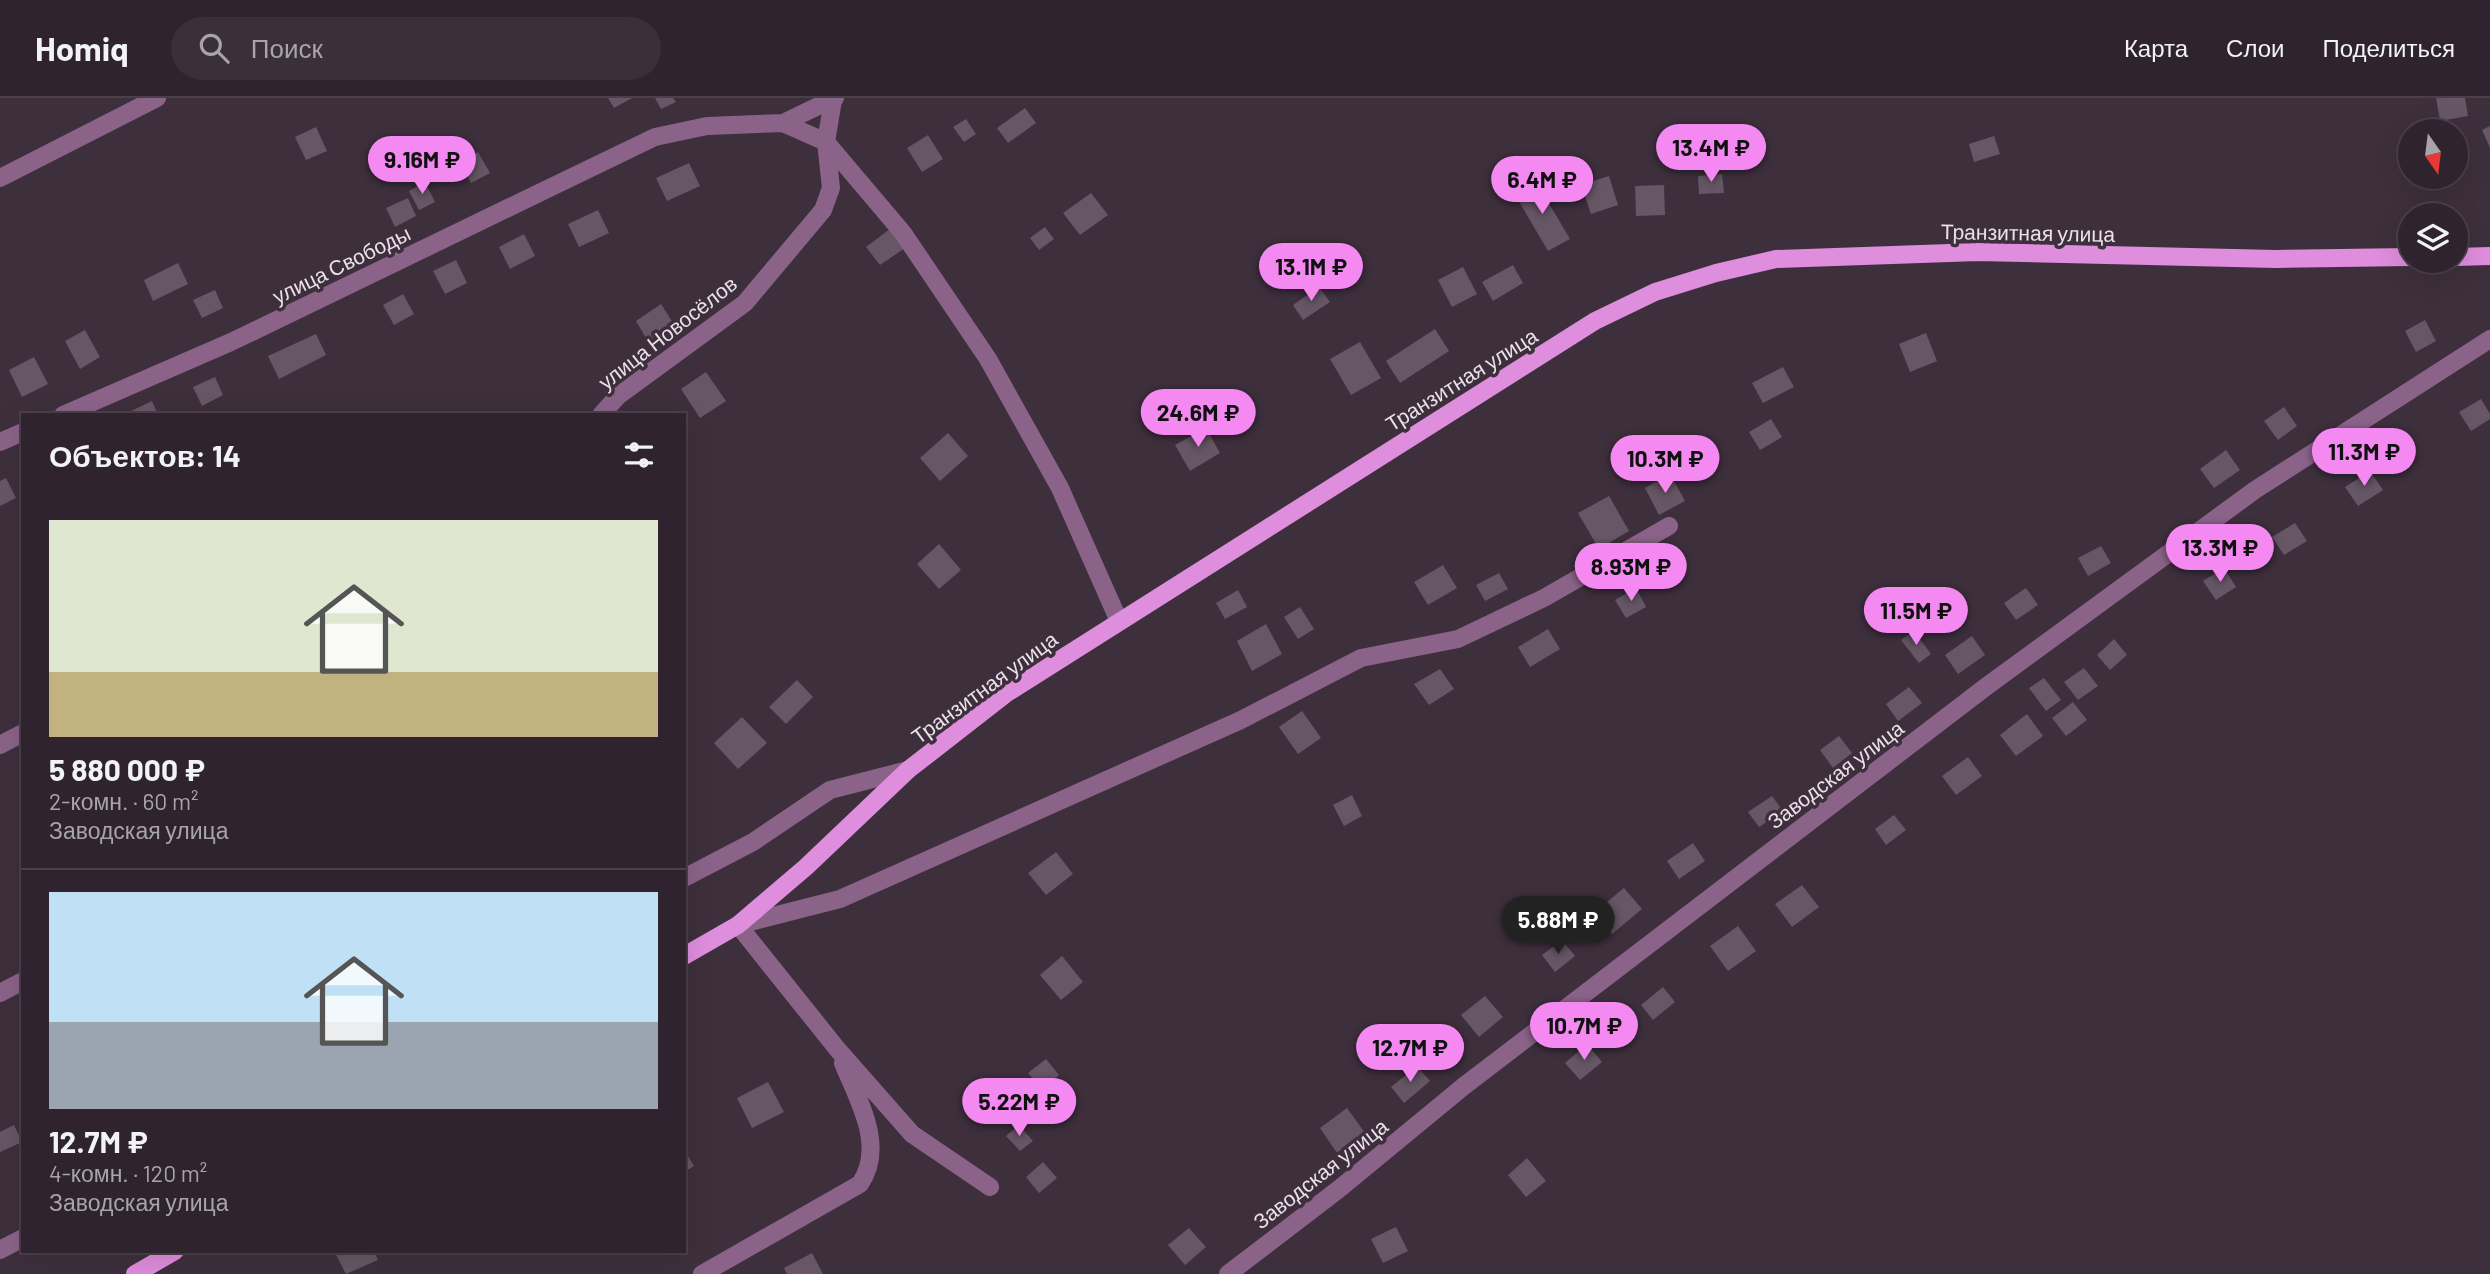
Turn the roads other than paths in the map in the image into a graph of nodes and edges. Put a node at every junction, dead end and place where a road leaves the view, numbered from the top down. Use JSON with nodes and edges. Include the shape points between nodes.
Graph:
{"nodes":[{"id":1,"x":157,"y":98,"type":"edge"},
{"id":2,"x":834,"y":99,"type":"edge"},
{"id":3,"x":783,"y":123,"type":"junction"},
{"id":4,"x":826,"y":142,"type":"junction"},
{"id":5,"x":0,"y":178,"type":"edge"},
{"id":6,"x":2490,"y":256,"type":"edge"},
{"id":7,"x":2398,"y":257,"type":"edge"},
{"id":8,"x":2468,"y":257,"type":"edge"},
{"id":9,"x":2490,"y":339,"type":"edge"},
{"id":10,"x":68,"y":413,"type":"edge"},
{"id":11,"x":603,"y":413,"type":"edge"},
{"id":12,"x":21,"y":433,"type":"edge"},
{"id":13,"x":0,"y":442,"type":"edge"},
{"id":14,"x":1669,"y":526,"type":"dead end"},
{"id":15,"x":1119,"y":621,"type":"junction"},
{"id":16,"x":21,"y":734,"type":"edge"},
{"id":17,"x":0,"y":745,"type":"edge"},
{"id":18,"x":908,"y":770,"type":"junction"},
{"id":19,"x":686,"y":877,"type":"edge"},
{"id":20,"x":738,"y":925,"type":"junction"},
{"id":21,"x":686,"y":956,"type":"edge"},
{"id":22,"x":21,"y":982,"type":"edge"},
{"id":23,"x":0,"y":993,"type":"edge"},
{"id":24,"x":838,"y":1050,"type":"junction"},
{"id":25,"x":990,"y":1187,"type":"dead end"},
{"id":26,"x":21,"y":1239,"type":"edge"},
{"id":27,"x":0,"y":1250,"type":"edge"},
{"id":28,"x":172,"y":1253,"type":"edge"},
{"id":29,"x":135,"y":1274,"type":"edge"},
{"id":30,"x":702,"y":1274,"type":"edge"},
{"id":31,"x":1228,"y":1274,"type":"edge"}],
"edges":[{"from":1,"to":5,"type":"street"},
{"from":2,"to":3,"type":"street","name":"улица Свободы"},
{"from":2,"to":4,"type":"street","name":"улица Новосёлов"},
{"from":3,"to":4,"type":"street"},
{"from":3,"to":10,"type":"street","name":"улица Свободы","via":[[707,126],[655,137],[231,342]]},
{"from":4,"to":11,"type":"street","name":"улица Новосёлов","via":[[831,188],[823,210],[745,303],[618,396]]},
{"from":4,"to":15,"type":"street","via":[[903,233],[988,359],[1060,488]]},
{"from":6,"to":8,"type":"main road"},
{"from":7,"to":15,"type":"main road","name":"Транзитная улица","via":[[1978,252],[1776,259],[1716,273],[1655,292],[1595,321]]},
{"from":9,"to":31,"type":"street","name":"Заводская улица","via":[[2255,490],[1987,686],[1464,1086]]},
{"from":12,"to":13,"type":"street"},
{"from":14,"to":20,"type":"street","via":[[1544,598],[1458,639],[1361,658],[1241,720],[840,899]]},
{"from":15,"to":18,"type":"main road","name":"Транзитная улица","via":[[1007,693]]},
{"from":16,"to":17,"type":"street"},
{"from":18,"to":19,"type":"street","via":[[830,790],[753,842]]},
{"from":18,"to":20,"type":"main road","name":"Транзитная улица"},
{"from":20,"to":21,"type":"main road","name":"Транзитная улица"},
{"from":20,"to":24,"type":"street"},
{"from":22,"to":23,"type":"street"},
{"from":24,"to":25,"type":"street","via":[[912,1133]]},
{"from":24,"to":30,"type":"street","via":[[868,1125],[869,1171],[860,1184]]},
{"from":26,"to":27,"type":"street"},
{"from":28,"to":29,"type":"main road"}]}
